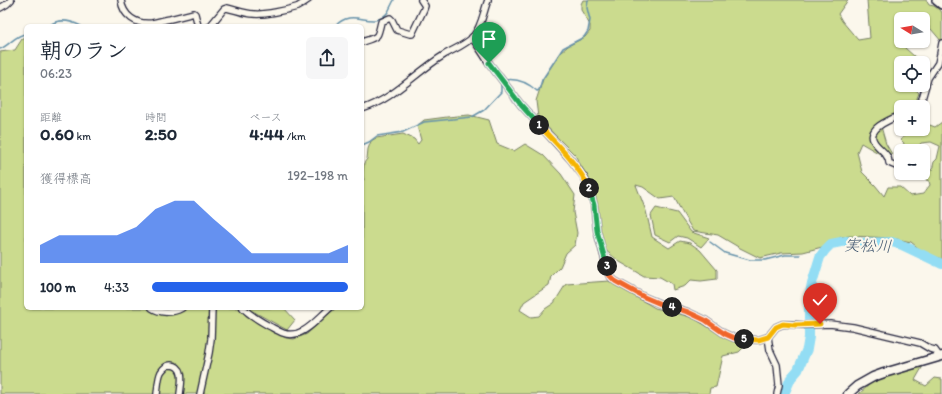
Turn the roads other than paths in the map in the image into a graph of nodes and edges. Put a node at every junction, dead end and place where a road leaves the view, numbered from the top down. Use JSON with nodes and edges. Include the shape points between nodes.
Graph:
{"nodes":[{"id":1,"x":11,"y":0,"type":"edge"},
{"id":2,"x":121,"y":0,"type":"edge"},
{"id":3,"x":308,"y":0,"type":"edge"},
{"id":4,"x":421,"y":0,"type":"edge"},
{"id":5,"x":488,"y":0,"type":"edge"},
{"id":6,"x":937,"y":0,"type":"edge"},
{"id":7,"x":942,"y":4,"type":"edge"},
{"id":8,"x":0,"y":8,"type":"edge"},
{"id":9,"x":198,"y":24,"type":"edge"},
{"id":10,"x":212,"y":24,"type":"edge"},
{"id":11,"x":472,"y":37,"type":"junction"},
{"id":12,"x":364,"y":41,"type":"edge"},
{"id":13,"x":942,"y":43,"type":"edge"},
{"id":14,"x":921,"y":100,"type":"edge"},
{"id":15,"x":364,"y":108,"type":"edge"},
{"id":16,"x":894,"y":118,"type":"edge"},
{"id":17,"x":894,"y":165,"type":"edge"},
{"id":18,"x":154,"y":310,"type":"edge"},
{"id":19,"x":179,"y":310,"type":"edge"},
{"id":20,"x":212,"y":310,"type":"edge"},
{"id":21,"x":245,"y":310,"type":"edge"},
{"id":22,"x":328,"y":310,"type":"edge"},
{"id":23,"x":768,"y":337,"type":"junction"},
{"id":24,"x":941,"y":357,"type":"edge"},
{"id":25,"x":157,"y":394,"type":"edge"},
{"id":26,"x":180,"y":394,"type":"edge"},
{"id":27,"x":200,"y":394,"type":"edge"},
{"id":28,"x":777,"y":394,"type":"edge"},
{"id":29,"x":848,"y":394,"type":"edge"}],
"edges":[{"from":1,"to":8,"type":"street"},
{"from":2,"to":9,"type":"street","via":[[127,16],[142,23],[194,13]]},
{"from":3,"to":10,"type":"street","via":[[299,6],[262,14],[227,8]]},
{"from":4,"to":12,"type":"street","via":[[425,6],[412,34],[396,30],[390,18],[381,22],[377,36]]},
{"from":5,"to":11,"type":"street","via":[[480,26]]},
{"from":6,"to":7,"type":"main road"},
{"from":11,"to":15,"type":"street","via":[[386,98]]},
{"from":11,"to":23,"type":"street","via":[[521,105],[584,177],[594,205],[597,231],[609,275],[644,297],[688,312],[734,338],[758,340]]},
{"from":13,"to":14,"type":"street","via":[[938,63],[928,78]]},
{"from":16,"to":17,"type":"street","via":[[877,128],[872,137],[888,156],[889,163]]},
{"from":18,"to":19,"type":"street"},
{"from":20,"to":27,"type":"street","via":[[211,339]]},
{"from":21,"to":22,"type":"street","via":[[266,324],[290,335],[300,333]]},
{"from":23,"to":24,"type":"street","via":[[776,327],[783,324],[830,324],[920,343],[935,350]]},
{"from":23,"to":28,"type":"street","via":[[770,350],[777,365]]},
{"from":24,"to":29,"type":"main road","via":[[884,372],[862,383]]},
{"from":25,"to":26,"type":"street","via":[[162,370],[173,365],[181,371]]}]}
